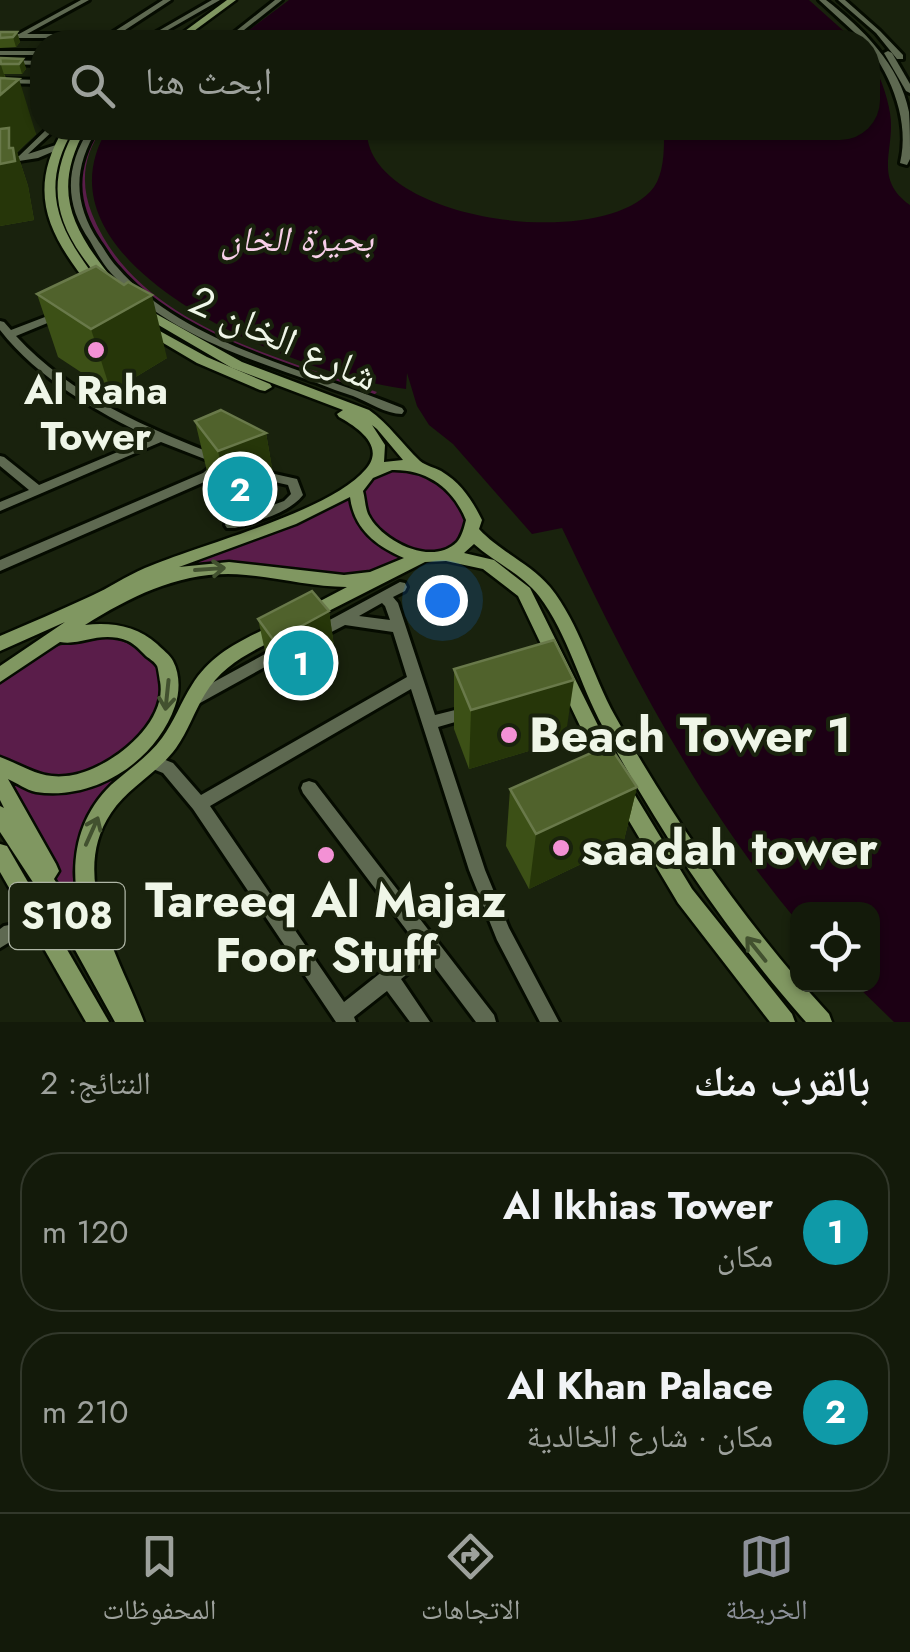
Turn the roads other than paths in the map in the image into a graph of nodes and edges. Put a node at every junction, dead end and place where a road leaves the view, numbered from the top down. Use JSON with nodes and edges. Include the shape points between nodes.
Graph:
{"nodes":[{"id":1,"x":86,"y":0,"type":"edge"},
{"id":2,"x":94,"y":0,"type":"edge"},
{"id":3,"x":168,"y":0,"type":"edge"},
{"id":4,"x":216,"y":0,"type":"edge"},
{"id":5,"x":231,"y":0,"type":"edge"},
{"id":6,"x":240,"y":0,"type":"edge"},
{"id":7,"x":279,"y":0,"type":"edge"},
{"id":8,"x":822,"y":0,"type":"edge"},
{"id":9,"x":832,"y":0,"type":"edge"},
{"id":10,"x":841,"y":0,"type":"edge"},
{"id":11,"x":197,"y":13,"type":"junction"},
{"id":12,"x":32,"y":30,"type":"edge"},
{"id":13,"x":45,"y":30,"type":"edge"},
{"id":14,"x":122,"y":30,"type":"edge"},
{"id":15,"x":167,"y":30,"type":"edge"},
{"id":16,"x":195,"y":30,"type":"edge"},
{"id":17,"x":198,"y":30,"type":"edge"},
{"id":18,"x":240,"y":30,"type":"edge"},
{"id":19,"x":856,"y":30,"type":"edge"},
{"id":20,"x":866,"y":30,"type":"edge"},
{"id":21,"x":876,"y":30,"type":"edge"},
{"id":22,"x":30,"y":31,"type":"edge"},
{"id":23,"x":880,"y":33,"type":"edge"},
{"id":24,"x":0,"y":36,"type":"edge"},
{"id":25,"x":14,"y":36,"type":"junction"},
{"id":26,"x":30,"y":36,"type":"edge"},
{"id":27,"x":880,"y":45,"type":"edge"},
{"id":28,"x":0,"y":53,"type":"edge"},
{"id":29,"x":30,"y":53,"type":"edge"},
{"id":30,"x":880,"y":59,"type":"edge"},
{"id":31,"x":0,"y":62,"type":"edge"},
{"id":32,"x":30,"y":63,"type":"edge"},
{"id":33,"x":910,"y":72,"type":"edge"},
{"id":34,"x":0,"y":81,"type":"edge"},
{"id":35,"x":22,"y":82,"type":"junction"},
{"id":36,"x":30,"y":82,"type":"edge"},
{"id":37,"x":15,"y":90,"type":"dead end"},
{"id":38,"x":910,"y":91,"type":"edge"},
{"id":39,"x":42,"y":140,"type":"edge"},
{"id":40,"x":60,"y":140,"type":"edge"},
{"id":41,"x":75,"y":140,"type":"edge"},
{"id":42,"x":88,"y":140,"type":"edge"},
{"id":43,"x":56,"y":147,"type":"junction"},
{"id":44,"x":33,"y":160,"type":"junction"},
{"id":45,"x":4,"y":162,"type":"edge"},
{"id":46,"x":904,"y":163,"type":"dead end"},
{"id":47,"x":48,"y":170,"type":"junction"},
{"id":48,"x":92,"y":281,"type":"junction"},
{"id":49,"x":90,"y":298,"type":"edge"},
{"id":50,"x":111,"y":300,"type":"edge"},
{"id":51,"x":124,"y":312,"type":"edge"},
{"id":52,"x":63,"y":313,"type":"edge"},
{"id":53,"x":0,"y":324,"type":"edge"},
{"id":54,"x":9,"y":335,"type":"junction"},
{"id":55,"x":398,"y":410,"type":"dead end"},
{"id":56,"x":163,"y":438,"type":"junction"},
{"id":57,"x":0,"y":460,"type":"edge"},
{"id":58,"x":416,"y":465,"type":"junction"},
{"id":59,"x":251,"y":472,"type":"edge"},
{"id":60,"x":372,"y":472,"type":"junction"},
{"id":61,"x":358,"y":486,"type":"junction"},
{"id":62,"x":38,"y":491,"type":"junction"},
{"id":63,"x":0,"y":507,"type":"edge"},
{"id":64,"x":231,"y":526,"type":"dead end"},
{"id":65,"x":472,"y":532,"type":"junction"},
{"id":66,"x":445,"y":556,"type":"junction"},
{"id":67,"x":420,"y":558,"type":"junction"},
{"id":68,"x":0,"y":566,"type":"edge"},
{"id":69,"x":395,"y":579,"type":"junction"},
{"id":70,"x":329,"y":580,"type":"junction"},
{"id":71,"x":384,"y":597,"type":"junction"},
{"id":72,"x":100,"y":598,"type":"junction"},
{"id":73,"x":343,"y":609,"type":"junction"},
{"id":74,"x":308,"y":616,"type":"junction"},
{"id":75,"x":398,"y":627,"type":"junction"},
{"id":76,"x":0,"y":644,"type":"edge"},
{"id":77,"x":44,"y":645,"type":"junction"},
{"id":78,"x":0,"y":666,"type":"edge"},
{"id":79,"x":0,"y":675,"type":"edge"},
{"id":80,"x":414,"y":680,"type":"junction"},
{"id":81,"x":194,"y":701,"type":"junction"},
{"id":82,"x":481,"y":709,"type":"edge"},
{"id":83,"x":430,"y":723,"type":"junction"},
{"id":84,"x":0,"y":765,"type":"edge"},
{"id":85,"x":160,"y":765,"type":"junction"},
{"id":86,"x":0,"y":782,"type":"edge"},
{"id":87,"x":309,"y":788,"type":"dead end"},
{"id":88,"x":199,"y":804,"type":"junction"},
{"id":89,"x":0,"y":815,"type":"edge"},
{"id":90,"x":0,"y":853,"type":"edge"},
{"id":91,"x":0,"y":874,"type":"edge"},
{"id":92,"x":25,"y":892,"type":"junction"},
{"id":93,"x":70,"y":921,"type":"junction"},
{"id":94,"x":46,"y":927,"type":"junction"},
{"id":95,"x":5,"y":936,"type":"edge"},
{"id":96,"x":429,"y":946,"type":"junction"},
{"id":97,"x":67,"y":965,"type":"junction"},
{"id":98,"x":389,"y":978,"type":"junction"},
{"id":99,"x":115,"y":1001,"type":"junction"},
{"id":100,"x":91,"y":1016,"type":"edge"},
{"id":101,"x":345,"y":1018,"type":"edge"},
{"id":102,"x":130,"y":1022,"type":"edge"},
{"id":103,"x":421,"y":1022,"type":"edge"},
{"id":104,"x":487,"y":1022,"type":"edge"},
{"id":105,"x":550,"y":1022,"type":"edge"},
{"id":106,"x":784,"y":1022,"type":"edge"},
{"id":107,"x":821,"y":1022,"type":"edge"}],
"edges":[{"from":1,"to":12,"type":"street"},
{"from":2,"to":13,"type":"street"},
{"from":3,"to":14,"type":"street"},
{"from":4,"to":11,"type":"street"},
{"from":5,"to":11,"type":"main road"},
{"from":5,"to":16,"type":"main road"},
{"from":6,"to":17,"type":"main road"},
{"from":7,"to":18,"type":"street"},
{"from":8,"to":19,"type":"street"},
{"from":9,"to":20,"type":"street"},
{"from":10,"to":21,"type":"street"},
{"from":11,"to":15,"type":"street"},
{"from":22,"to":25,"type":"street"},
{"from":23,"to":33,"type":"street"},
{"from":24,"to":25,"type":"street"},
{"from":25,"to":26,"type":"street"},
{"from":27,"to":38,"type":"street"},
{"from":28,"to":29,"type":"street"},
{"from":30,"to":46,"type":"street","via":[[908,122]]},
{"from":31,"to":32,"type":"street"},
{"from":34,"to":35,"type":"street"},
{"from":35,"to":36,"type":"street"},
{"from":35,"to":37,"type":"street"},
{"from":39,"to":45,"type":"street"},
{"from":40,"to":43,"type":"main road"},
{"from":41,"to":58,"type":"main road","name":"شارع الخان 2","via":[[64,161],[61,199],[74,236],[112,285],[159,323],[220,357],[364,412]]},
{"from":42,"to":55,"type":"street","via":[[75,168],[78,208],[97,246],[132,285],[234,350]]},
{"from":43,"to":44,"type":"street"},
{"from":43,"to":47,"type":"main road"},
{"from":44,"to":45,"type":"street"},
{"from":44,"to":47,"type":"street"},
{"from":47,"to":48,"type":"main road","via":[[52,214]]},
{"from":48,"to":49,"type":"street"},
{"from":48,"to":50,"type":"main road"},
{"from":51,"to":60,"type":"main road","name":"شارع الخان 2","via":[[220,369],[360,422],[380,445]]},
{"from":52,"to":54,"type":"street"},
{"from":53,"to":54,"type":"street"},
{"from":54,"to":56,"type":"street","via":[[71,390]]},
{"from":56,"to":62,"type":"street"},
{"from":56,"to":68,"type":"street","via":[[231,465]]},
{"from":57,"to":62,"type":"street"},
{"from":58,"to":60,"type":"main road"},
{"from":58,"to":65,"type":"main road","via":[[460,495],[472,514]]},
{"from":59,"to":64,"type":"street","via":[[293,482],[298,496]]},
{"from":60,"to":61,"type":"main road"},
{"from":61,"to":67,"type":"main road","via":[[356,502],[370,528],[398,551]]},
{"from":61,"to":72,"type":"main road","via":[[170,562]]},
{"from":62,"to":63,"type":"street"},
{"from":65,"to":66,"type":"main road"},
{"from":107,"to":65,"type":"main road","one_way":true,"via":[[745,936],[687,855],[607,719],[548,598]]},
{"from":66,"to":67,"type":"main road"},
{"from":66,"to":106,"type":"main road","via":[[482,562],[519,587],[534,608],[559,688],[685,896]]},
{"from":67,"to":69,"type":"main road"},
{"from":69,"to":70,"type":"main road"},
{"from":69,"to":71,"type":"street"},
{"from":69,"to":73,"type":"main road"},
{"from":70,"to":74,"type":"main road"},
{"from":77,"to":70,"type":"main road","one_way":true,"via":[[104,608],[185,572],[230,568]]},
{"from":71,"to":73,"type":"street"},
{"from":71,"to":75,"type":"street"},
{"from":72,"to":76,"type":"main road"},
{"from":72,"to":78,"type":"main road"},
{"from":73,"to":74,"type":"main road"},
{"from":73,"to":75,"type":"street"},
{"from":73,"to":81,"type":"street"},
{"from":74,"to":81,"type":"main road","via":[[224,660]]},
{"from":75,"to":80,"type":"street"},
{"from":77,"to":79,"type":"main road"},
{"from":77,"to":84,"type":"main road","one_way":true,"via":[[97,631],[143,641],[168,672],[164,718],[131,758],[85,781],[39,784]]},
{"from":80,"to":83,"type":"street"},
{"from":80,"to":88,"type":"street"},
{"from":81,"to":85,"type":"main road"},
{"from":82,"to":83,"type":"street"},
{"from":83,"to":105,"type":"street","via":[[489,902]]},
{"from":85,"to":88,"type":"street"},
{"from":102,"to":85,"type":"main road","one_way":true,"via":[[86,900],[82,863],[104,808]]},
{"from":86,"to":93,"type":"main road"},
{"from":87,"to":96,"type":"street"},
{"from":88,"to":101,"type":"street"},
{"from":89,"to":93,"type":"main road","number":"S108"},
{"from":90,"to":92,"type":"main road","number":"S108"},
{"from":91,"to":92,"type":"main road"},
{"from":92,"to":94,"type":"main road","number":"S108"},
{"from":92,"to":95,"type":"street"},
{"from":93,"to":99,"type":"main road","number":"S108"},
{"from":94,"to":95,"type":"street"},
{"from":94,"to":97,"type":"main road","number":"S108"},
{"from":96,"to":98,"type":"street"},
{"from":96,"to":104,"type":"street"},
{"from":97,"to":99,"type":"main road","via":[[84,958]]},
{"from":97,"to":100,"type":"main road","number":"S108"},
{"from":98,"to":101,"type":"street"},
{"from":98,"to":103,"type":"street"},
{"from":99,"to":102,"type":"main road","number":"S108"}]}
